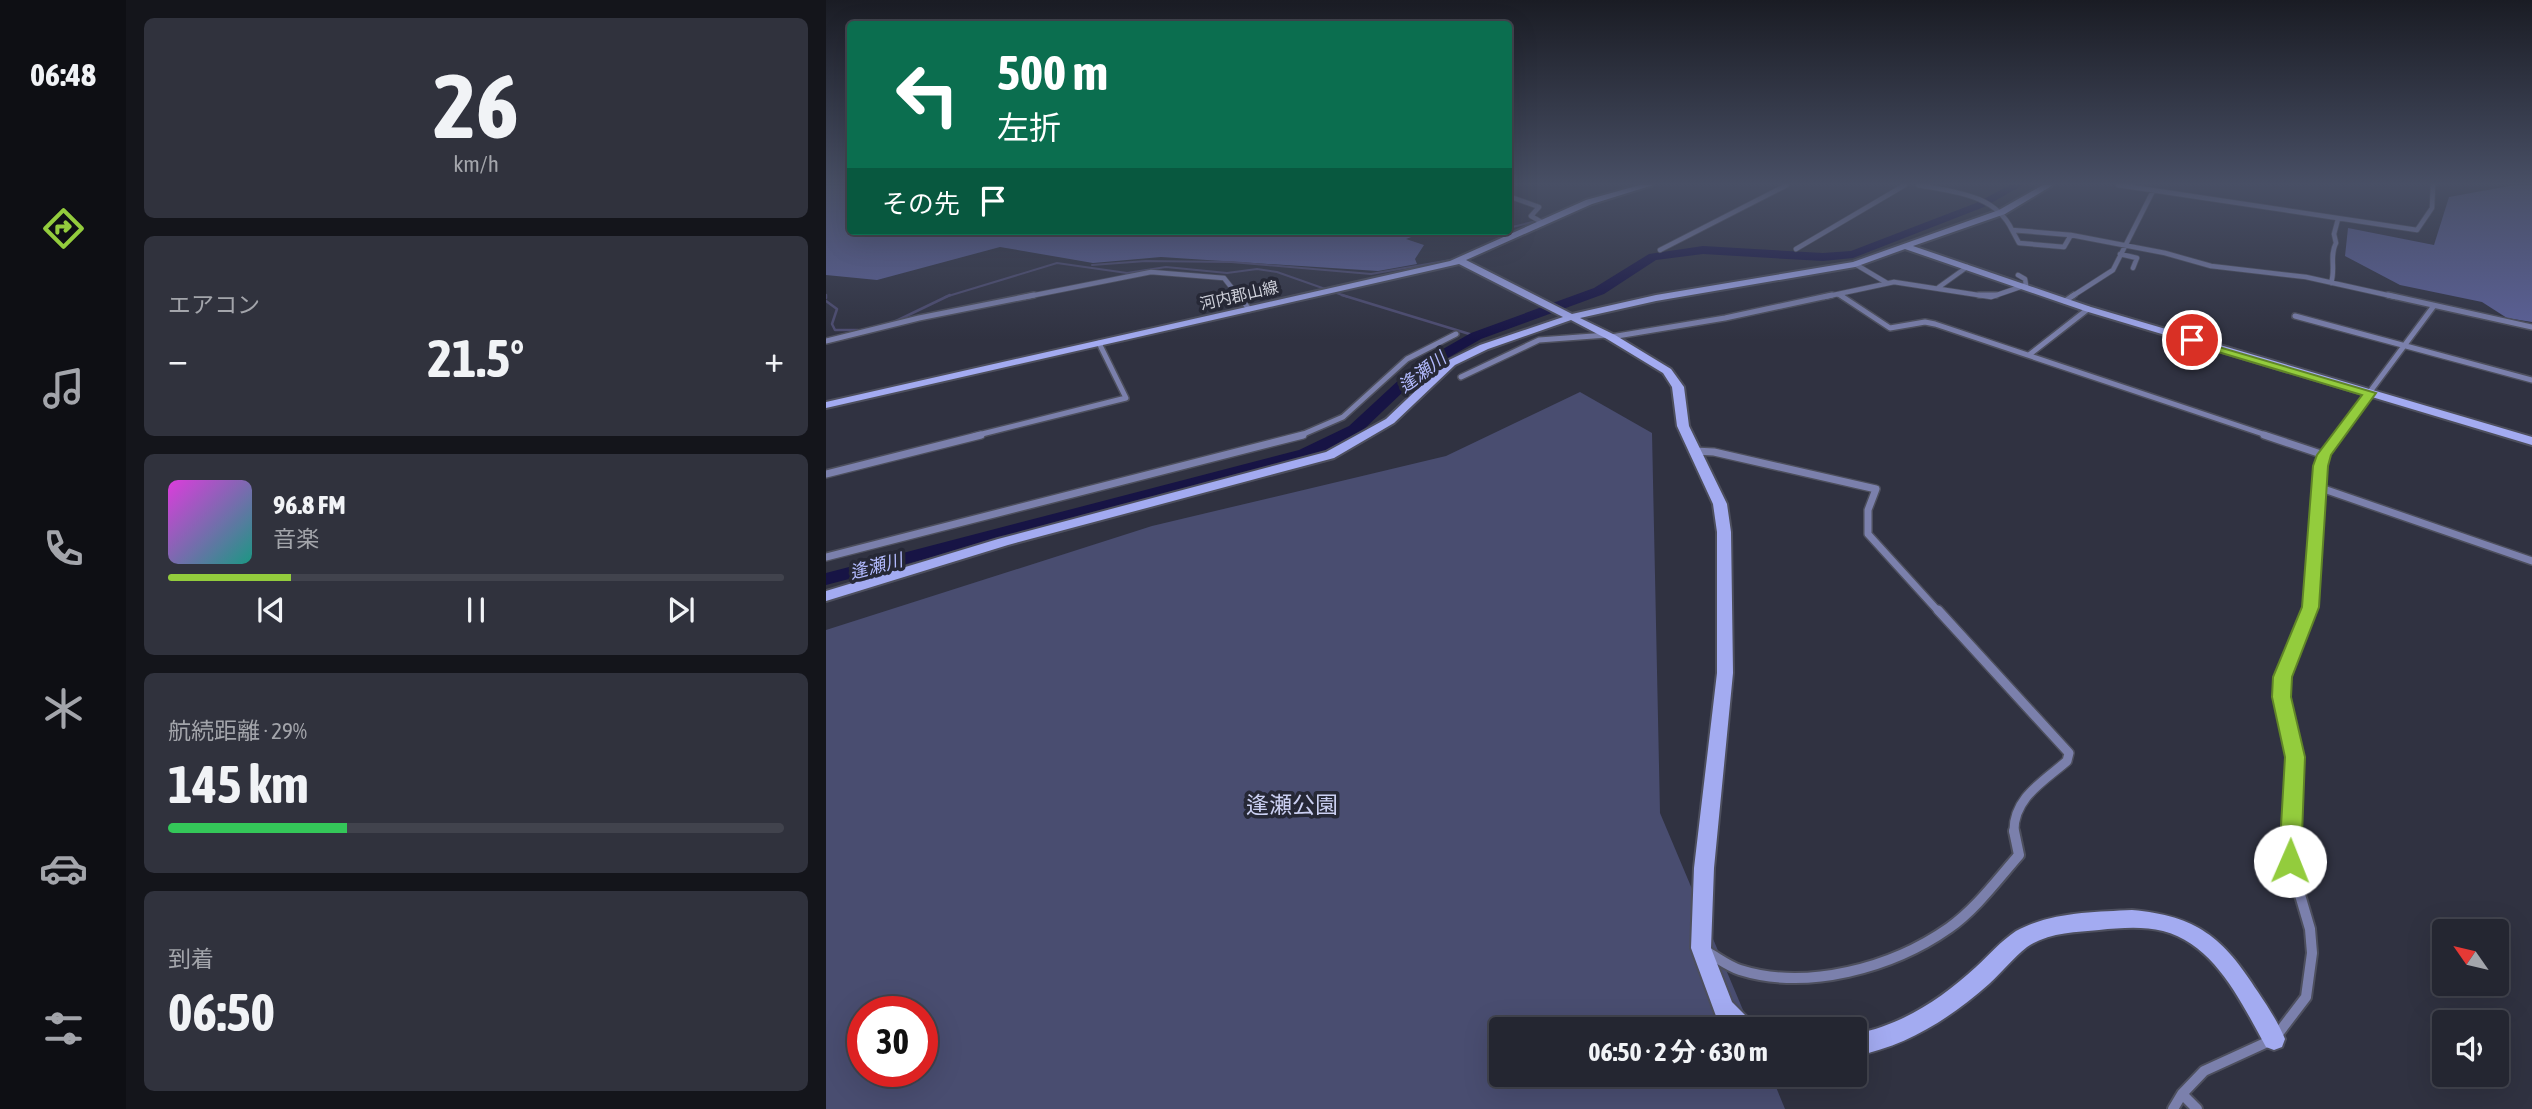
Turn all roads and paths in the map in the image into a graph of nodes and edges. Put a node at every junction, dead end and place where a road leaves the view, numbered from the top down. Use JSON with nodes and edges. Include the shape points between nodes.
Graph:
{"nodes":[{"id":1,"x":1513,"y":237,"type":"edge"},
{"id":2,"x":1686,"y":237,"type":"edge"},
{"id":3,"x":1818,"y":237,"type":"edge"},
{"id":4,"x":1932,"y":237,"type":"edge"},
{"id":5,"x":2016,"y":237,"type":"edge"},
{"id":6,"x":2070,"y":237,"type":"edge"},
{"id":7,"x":2085,"y":237,"type":"edge"},
{"id":8,"x":2130,"y":237,"type":"edge"},
{"id":9,"x":2335,"y":237,"type":"edge"},
{"id":10,"x":2126,"y":245,"type":"junction"},
{"id":11,"x":1907,"y":247,"type":"junction"},
{"id":12,"x":1797,"y":249,"type":"dead end"},
{"id":13,"x":1660,"y":250,"type":"dead end"},
{"id":14,"x":2120,"y":254,"type":"junction"},
{"id":15,"x":1461,"y":261,"type":"junction"},
{"id":16,"x":1855,"y":264,"type":"junction"},
{"id":17,"x":1967,"y":267,"type":"junction"},
{"id":18,"x":2133,"y":268,"type":"dead end"},
{"id":19,"x":2018,"y":275,"type":"dead end"},
{"id":20,"x":1886,"y":283,"type":"junction"},
{"id":21,"x":2331,"y":283,"type":"junction"},
{"id":22,"x":1939,"y":287,"type":"junction"},
{"id":23,"x":2023,"y":287,"type":"junction"},
{"id":24,"x":1840,"y":295,"type":"junction"},
{"id":25,"x":2064,"y":301,"type":"junction"},
{"id":26,"x":2433,"y":307,"type":"junction"},
{"id":27,"x":1249,"y":309,"type":"junction"},
{"id":28,"x":2088,"y":309,"type":"junction"},
{"id":29,"x":1572,"y":315,"type":"junction"},
{"id":30,"x":2295,"y":316,"type":"dead end"},
{"id":31,"x":2532,"y":327,"type":"edge"},
{"id":32,"x":1456,"y":334,"type":"dead end"},
{"id":33,"x":1610,"y":336,"type":"junction"},
{"id":34,"x":826,"y":341,"type":"edge"},
{"id":35,"x":1099,"y":343,"type":"junction"},
{"id":36,"x":2405,"y":344,"type":"junction"},
{"id":37,"x":2029,"y":355,"type":"junction"},
{"id":38,"x":1461,"y":377,"type":"dead end"},
{"id":39,"x":2532,"y":380,"type":"edge"},
{"id":40,"x":2370,"y":393,"type":"junction"},
{"id":41,"x":826,"y":405,"type":"edge"},
{"id":42,"x":2532,"y":441,"type":"edge"},
{"id":43,"x":1693,"y":451,"type":"junction"},
{"id":44,"x":2324,"y":455,"type":"junction"},
{"id":45,"x":826,"y":474,"type":"edge"},
{"id":46,"x":2318,"y":487,"type":"junction"},
{"id":47,"x":826,"y":557,"type":"edge"},
{"id":48,"x":2532,"y":561,"type":"edge"},
{"id":49,"x":826,"y":596,"type":"edge"},
{"id":50,"x":1701,"y":948,"type":"junction"},
{"id":51,"x":1732,"y":1017,"type":"edge"},
{"id":52,"x":2274,"y":1039,"type":"junction"},
{"id":53,"x":1867,"y":1041,"type":"edge"},
{"id":54,"x":2182,"y":1094,"type":"junction"},
{"id":55,"x":2173,"y":1109,"type":"edge"},
{"id":56,"x":2197,"y":1109,"type":"edge"}],
"edges":[{"from":1,"to":15,"type":"street","name":"河内郡山線"},
{"from":2,"to":13,"type":"street"},
{"from":3,"to":12,"type":"street"},
{"from":4,"to":11,"type":"street"},
{"from":5,"to":6,"type":"street","via":[[2019,243],[2064,247]]},
{"from":7,"to":10,"type":"street"},
{"from":8,"to":10,"type":"street"},
{"from":9,"to":21,"type":"street"},
{"from":10,"to":14,"type":"street"},
{"from":10,"to":21,"type":"street","via":[[2215,267]]},
{"from":11,"to":16,"type":"street"},
{"from":11,"to":17,"type":"street"},
{"from":14,"to":18,"type":"street","via":[[2137,258]]},
{"from":14,"to":25,"type":"street","via":[[2109,274]]},
{"from":15,"to":27,"type":"street","name":"河内郡山線"},
{"from":15,"to":29,"type":"street"},
{"from":16,"to":20,"type":"street"},
{"from":16,"to":29,"type":"street"},
{"from":17,"to":22,"type":"street"},
{"from":17,"to":23,"type":"street"},
{"from":19,"to":23,"type":"street","via":[[2025,279]]},
{"from":20,"to":22,"type":"street"},
{"from":20,"to":24,"type":"street"},
{"from":21,"to":26,"type":"street"},
{"from":22,"to":23,"type":"street","via":[[1991,297]]},
{"from":23,"to":25,"type":"street"},
{"from":24,"to":33,"type":"street"},
{"from":24,"to":37,"type":"street","via":[[1890,328],[1929,323]]},
{"from":25,"to":28,"type":"street"},
{"from":26,"to":31,"type":"street"},
{"from":26,"to":36,"type":"street"},
{"from":27,"to":34,"type":"street","via":[[1224,278],[1151,272]]},
{"from":27,"to":35,"type":"street","name":"河内郡山線"},
{"from":28,"to":37,"type":"street"},
{"from":28,"to":40,"type":"street"},
{"from":29,"to":33,"type":"street"},
{"from":29,"to":49,"type":"street","via":[[1457,360],[1390,421],[1330,455],[990,546]]},
{"from":30,"to":36,"type":"street"},
{"from":32,"to":47,"type":"street","via":[[1407,359],[1343,417],[1293,439]]},
{"from":33,"to":38,"type":"street","via":[[1539,340]]},
{"from":33,"to":43,"type":"street","via":[[1674,379]]},
{"from":35,"to":41,"type":"street","name":"河内郡山線"},
{"from":35,"to":45,"type":"street","via":[[1126,398]]},
{"from":36,"to":39,"type":"street"},
{"from":36,"to":40,"type":"street"},
{"from":37,"to":44,"type":"street"},
{"from":40,"to":42,"type":"street"},
{"from":40,"to":44,"type":"street"},
{"from":43,"to":50,"type":"street","via":[[1720,504],[1724,532],[1725,673],[1704,868]]},
{"from":43,"to":50,"type":"street","via":[[1876,489],[1868,510],[1868,534],[2069,753],[2067,761],[2022,798],[2014,811],[2013,837],[2019,855],[1950,928],[1907,951],[1872,964],[1799,977],[1739,970]]},
{"from":44,"to":46,"type":"street"},
{"from":46,"to":48,"type":"street"},
{"from":46,"to":52,"type":"street","via":[[2310,607],[2285,668],[2281,697],[2295,757],[2290,861],[2310,929],[2312,953],[2306,997]]},
{"from":50,"to":51,"type":"street","via":[[1724,1009]]},
{"from":52,"to":53,"type":"street","via":[[2208,943],[2187,928],[2155,918],[2052,926],[2022,939],[1954,1001],[1907,1029]]},
{"from":52,"to":54,"type":"street","via":[[2204,1072]]},
{"from":54,"to":55,"type":"street"},
{"from":54,"to":56,"type":"street"}]}
